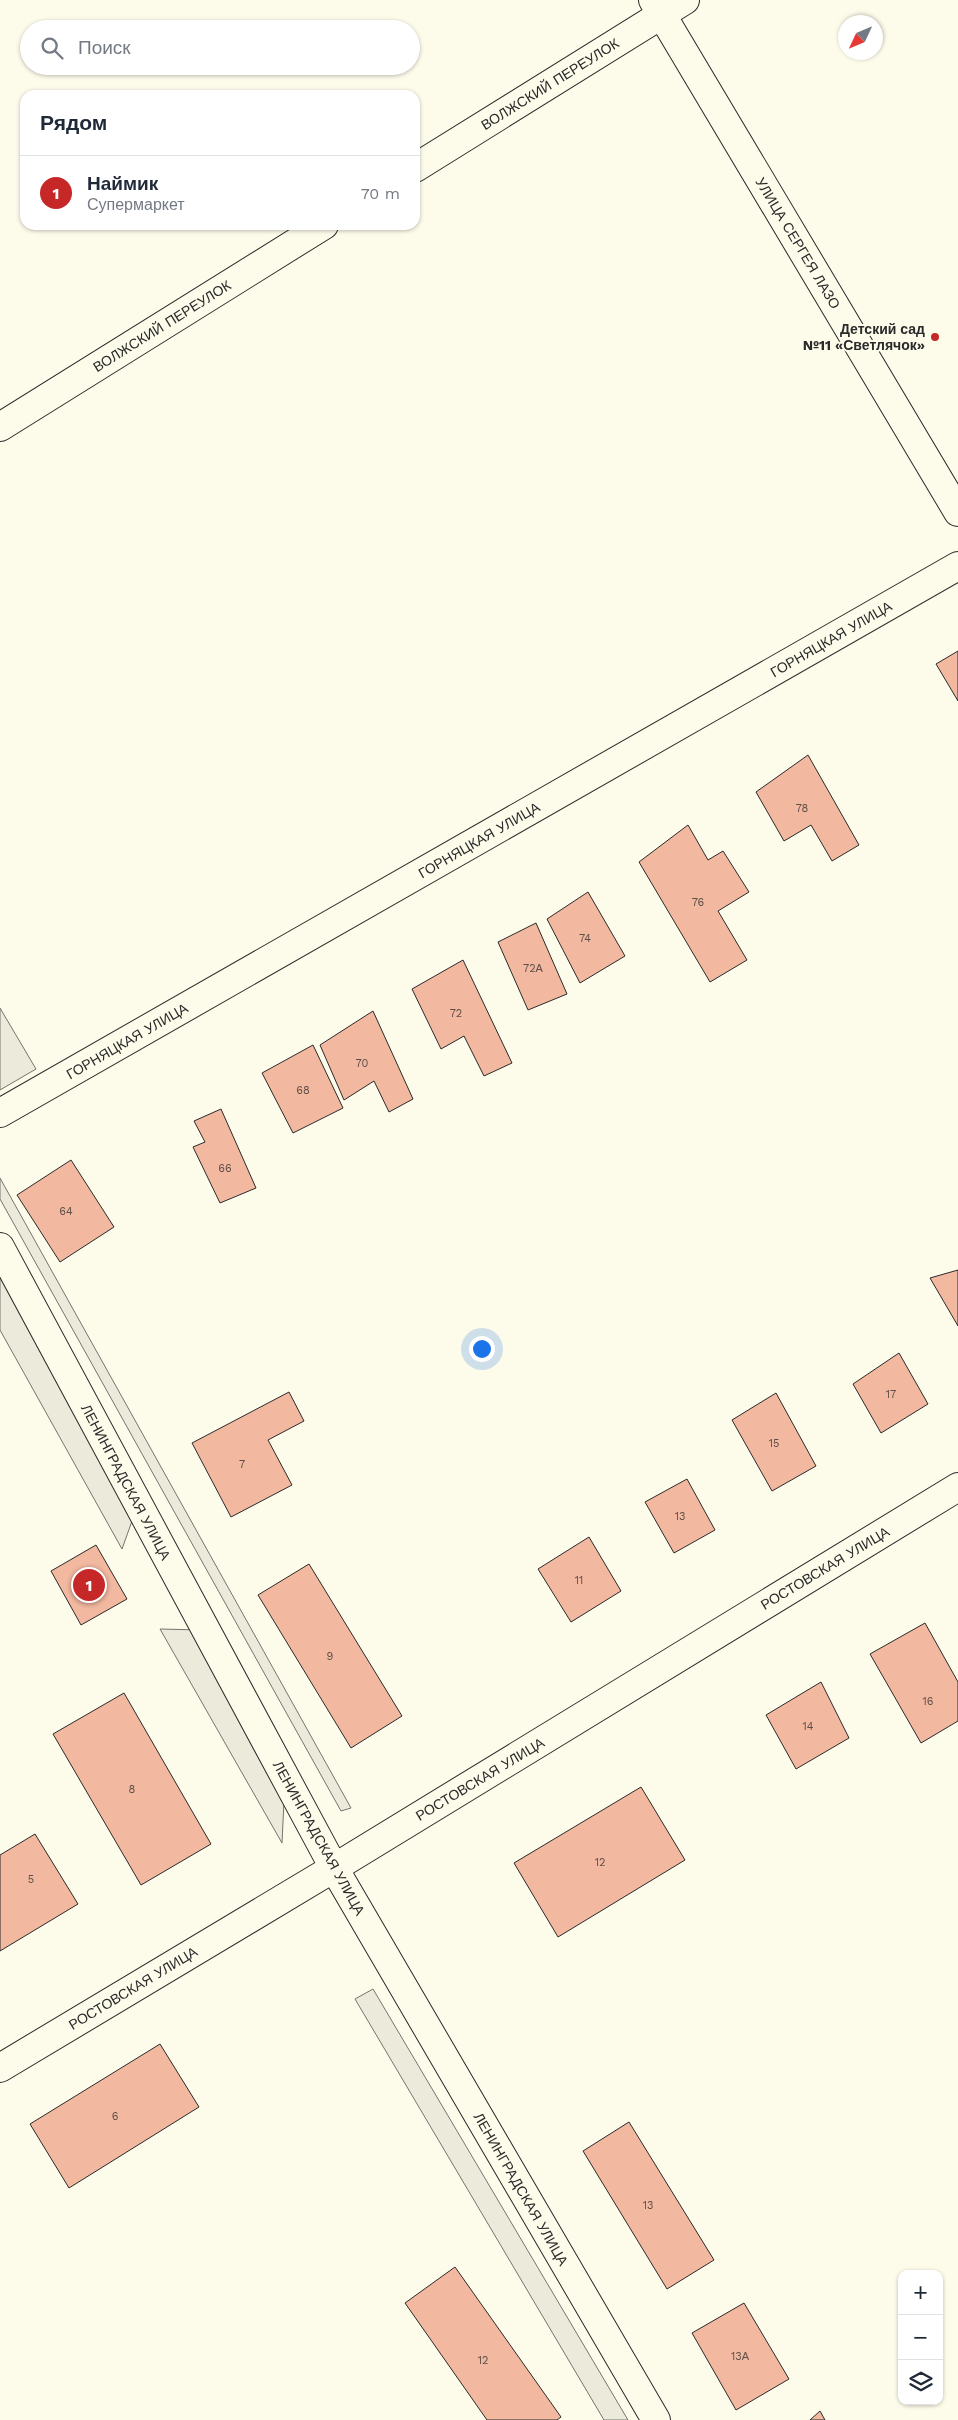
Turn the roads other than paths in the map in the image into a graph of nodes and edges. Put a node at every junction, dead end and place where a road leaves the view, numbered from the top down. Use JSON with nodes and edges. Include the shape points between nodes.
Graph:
{"nodes":[{"id":1,"x":686,"y":0,"type":"edge"},
{"id":2,"x":657,"y":7,"type":"edge"},
{"id":3,"x":420,"y":165,"type":"edge"},
{"id":4,"x":316,"y":230,"type":"edge"},
{"id":5,"x":0,"y":427,"type":"edge"},
{"id":6,"x":958,"y":512,"type":"edge"},
{"id":7,"x":958,"y":566,"type":"edge"},
{"id":8,"x":0,"y":1113,"type":"edge"},
{"id":9,"x":0,"y":1246,"type":"edge"},
{"id":10,"x":958,"y":1486,"type":"edge"},
{"id":11,"x":334,"y":1868,"type":"junction"},
{"id":12,"x":0,"y":2068,"type":"edge"},
{"id":13,"x":656,"y":2420,"type":"edge"}],
"edges":[{"from":1,"to":2,"type":"street","name":"ВОЛЖСКИЙ ПЕРЕУЛОК"},
{"from":2,"to":3,"type":"street","name":"ВОЛЖСКИЙ ПЕРЕУЛОК"},
{"from":2,"to":6,"type":"street","name":"УЛИЦА СЕРГЕЯ ЛАЗО"},
{"from":4,"to":5,"type":"street","name":"ВОЛЖСКИЙ ПЕРЕУЛОК"},
{"from":7,"to":8,"type":"street","name":"ГОРНЯЦКАЯ УЛИЦА"},
{"from":9,"to":11,"type":"street","name":"ЛЕНИНГРАДСКАЯ УЛИЦА"},
{"from":10,"to":11,"type":"street","name":"РОСТОВСКАЯ УЛИЦА"},
{"from":11,"to":12,"type":"street","name":"РОСТОВСКАЯ УЛИЦА"},
{"from":11,"to":13,"type":"street","name":"ЛЕНИНГРАДСКАЯ УЛИЦА"}]}
